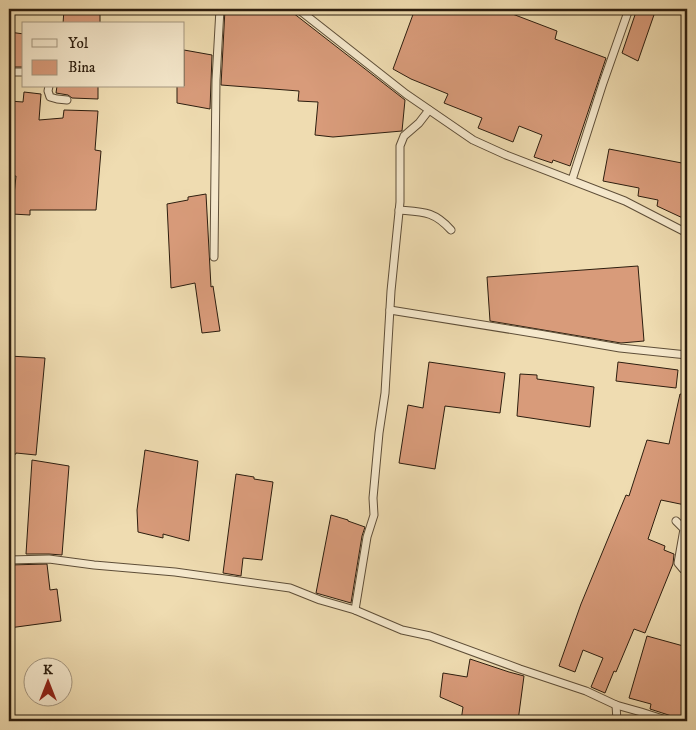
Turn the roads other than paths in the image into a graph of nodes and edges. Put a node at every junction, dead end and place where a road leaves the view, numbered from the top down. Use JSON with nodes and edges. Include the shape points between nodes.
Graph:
{"nodes":[{"id":1,"x":220,"y":9,"type":"edge"},
{"id":2,"x":298,"y":9,"type":"edge"},
{"id":3,"x":629,"y":9,"type":"edge"},
{"id":4,"x":9,"y":72,"type":"edge"},
{"id":5,"x":22,"y":72,"type":"edge"},
{"id":6,"x":49,"y":88,"type":"edge"},
{"id":7,"x":67,"y":100,"type":"dead end"},
{"id":8,"x":429,"y":110,"type":"junction"},
{"id":9,"x":572,"y":180,"type":"junction"},
{"id":10,"x":399,"y":210,"type":"junction"},
{"id":11,"x":451,"y":230,"type":"dead end"},
{"id":12,"x":687,"y":233,"type":"edge"},
{"id":13,"x":214,"y":257,"type":"dead end"},
{"id":14,"x":390,"y":310,"type":"junction"},
{"id":15,"x":687,"y":355,"type":"edge"},
{"id":16,"x":676,"y":521,"type":"dead end"},
{"id":17,"x":9,"y":560,"type":"edge"},
{"id":18,"x":687,"y":570,"type":"edge"},
{"id":19,"x":355,"y":610,"type":"junction"},
{"id":20,"x":616,"y":706,"type":"junction"},
{"id":21,"x":617,"y":721,"type":"edge"},
{"id":22,"x":669,"y":721,"type":"edge"}],
"edges":[{"from":1,"to":13,"type":"street"},
{"from":2,"to":8,"type":"street"},
{"from":3,"to":9,"type":"street"},
{"from":4,"to":5,"type":"street"},
{"from":6,"to":7,"type":"street","via":[[50,97]]},
{"from":8,"to":9,"type":"street","via":[[472,140]]},
{"from":8,"to":10,"type":"street","via":[[404,136],[400,146]]},
{"from":9,"to":12,"type":"street","via":[[625,201]]},
{"from":10,"to":11,"type":"street","via":[[430,213]]},
{"from":10,"to":14,"type":"street"},
{"from":14,"to":15,"type":"street","via":[[620,348]]},
{"from":14,"to":19,"type":"street","via":[[374,515]]},
{"from":16,"to":18,"type":"street","via":[[684,529],[678,563]]},
{"from":17,"to":19,"type":"street","via":[[49,559],[290,588]]},
{"from":19,"to":20,"type":"street","via":[[402,630],[430,636],[586,691]]},
{"from":20,"to":21,"type":"street"},
{"from":20,"to":22,"type":"street"}]}
